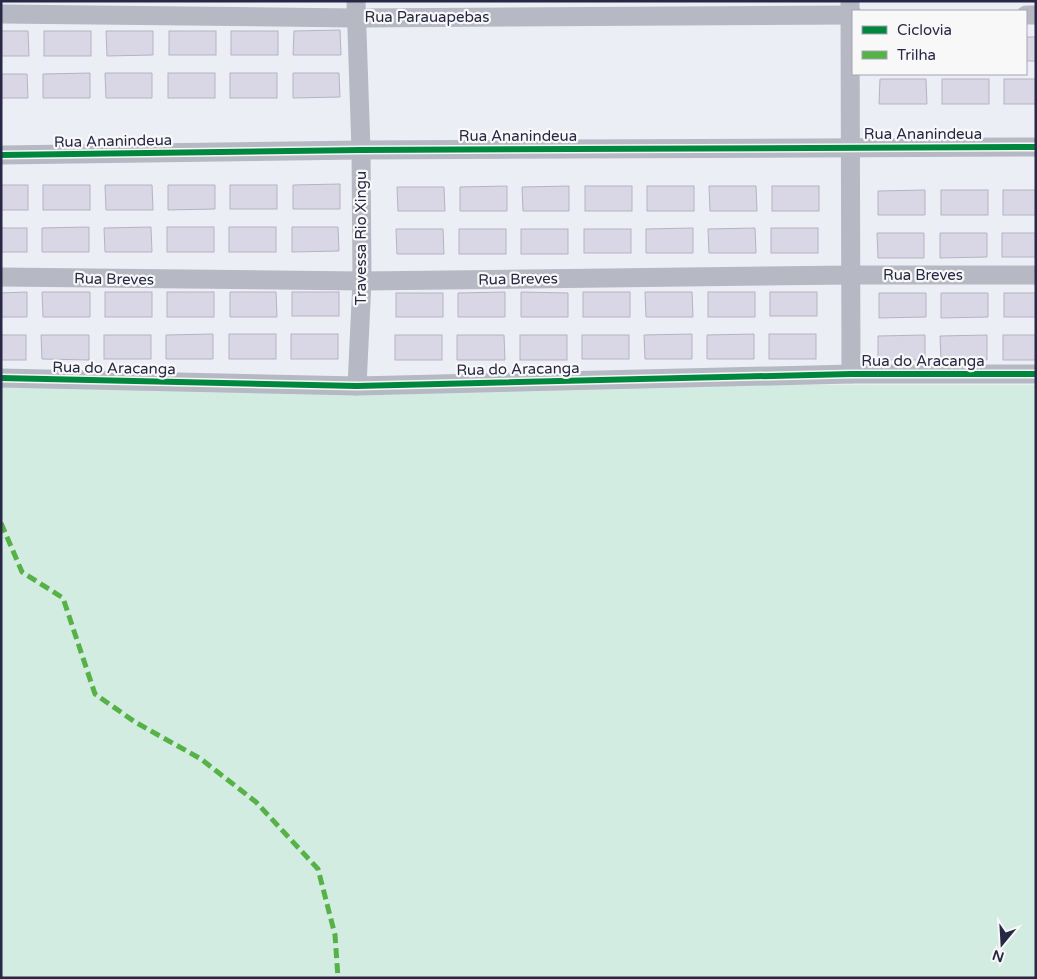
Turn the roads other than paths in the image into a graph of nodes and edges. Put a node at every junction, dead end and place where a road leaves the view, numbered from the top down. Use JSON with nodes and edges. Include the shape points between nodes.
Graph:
{"nodes":[{"id":1,"x":356,"y":10,"type":"edge"},
{"id":2,"x":851,"y":10,"type":"edge"},
{"id":3,"x":1,"y":14,"type":"edge"},
{"id":4,"x":851,"y":147,"type":"junction"},
{"id":5,"x":1036,"y":147,"type":"edge"},
{"id":6,"x":361,"y":150,"type":"junction"},
{"id":7,"x":1,"y":155,"type":"edge"},
{"id":8,"x":851,"y":275,"type":"junction"},
{"id":9,"x":1036,"y":275,"type":"edge"},
{"id":10,"x":1,"y":277,"type":"edge"},
{"id":11,"x":362,"y":281,"type":"junction"},
{"id":12,"x":851,"y":374,"type":"junction"},
{"id":13,"x":1036,"y":374,"type":"edge"},
{"id":14,"x":1,"y":378,"type":"edge"},
{"id":15,"x":357,"y":386,"type":"junction"}],
"edges":[{"from":1,"to":2,"type":"street","name":"Rua Parauapebas"},
{"from":1,"to":3,"type":"street","name":"Rua Parauapebas"},
{"from":1,"to":6,"type":"street","name":"Travessa Rio Xingu"},
{"from":2,"to":4,"type":"street"},
{"from":4,"to":5,"type":"street","name":"Rua Ananindeua"},
{"from":4,"to":6,"type":"street","name":"Rua Ananindeua"},
{"from":4,"to":8,"type":"street"},
{"from":6,"to":7,"type":"street","name":"Rua Ananindeua"},
{"from":6,"to":11,"type":"street","name":"Travessa Rio Xingu"},
{"from":8,"to":9,"type":"street","name":"Rua Breves"},
{"from":8,"to":11,"type":"street","name":"Rua Breves"},
{"from":8,"to":12,"type":"street"},
{"from":10,"to":11,"type":"street","name":"Rua Breves"},
{"from":11,"to":15,"type":"street","name":"Travessa Rio Xingu"},
{"from":12,"to":13,"type":"street","name":"Rua do Aracanga"},
{"from":12,"to":15,"type":"street","name":"Rua do Aracanga"},
{"from":14,"to":15,"type":"street","name":"Rua do Aracanga"}]}
